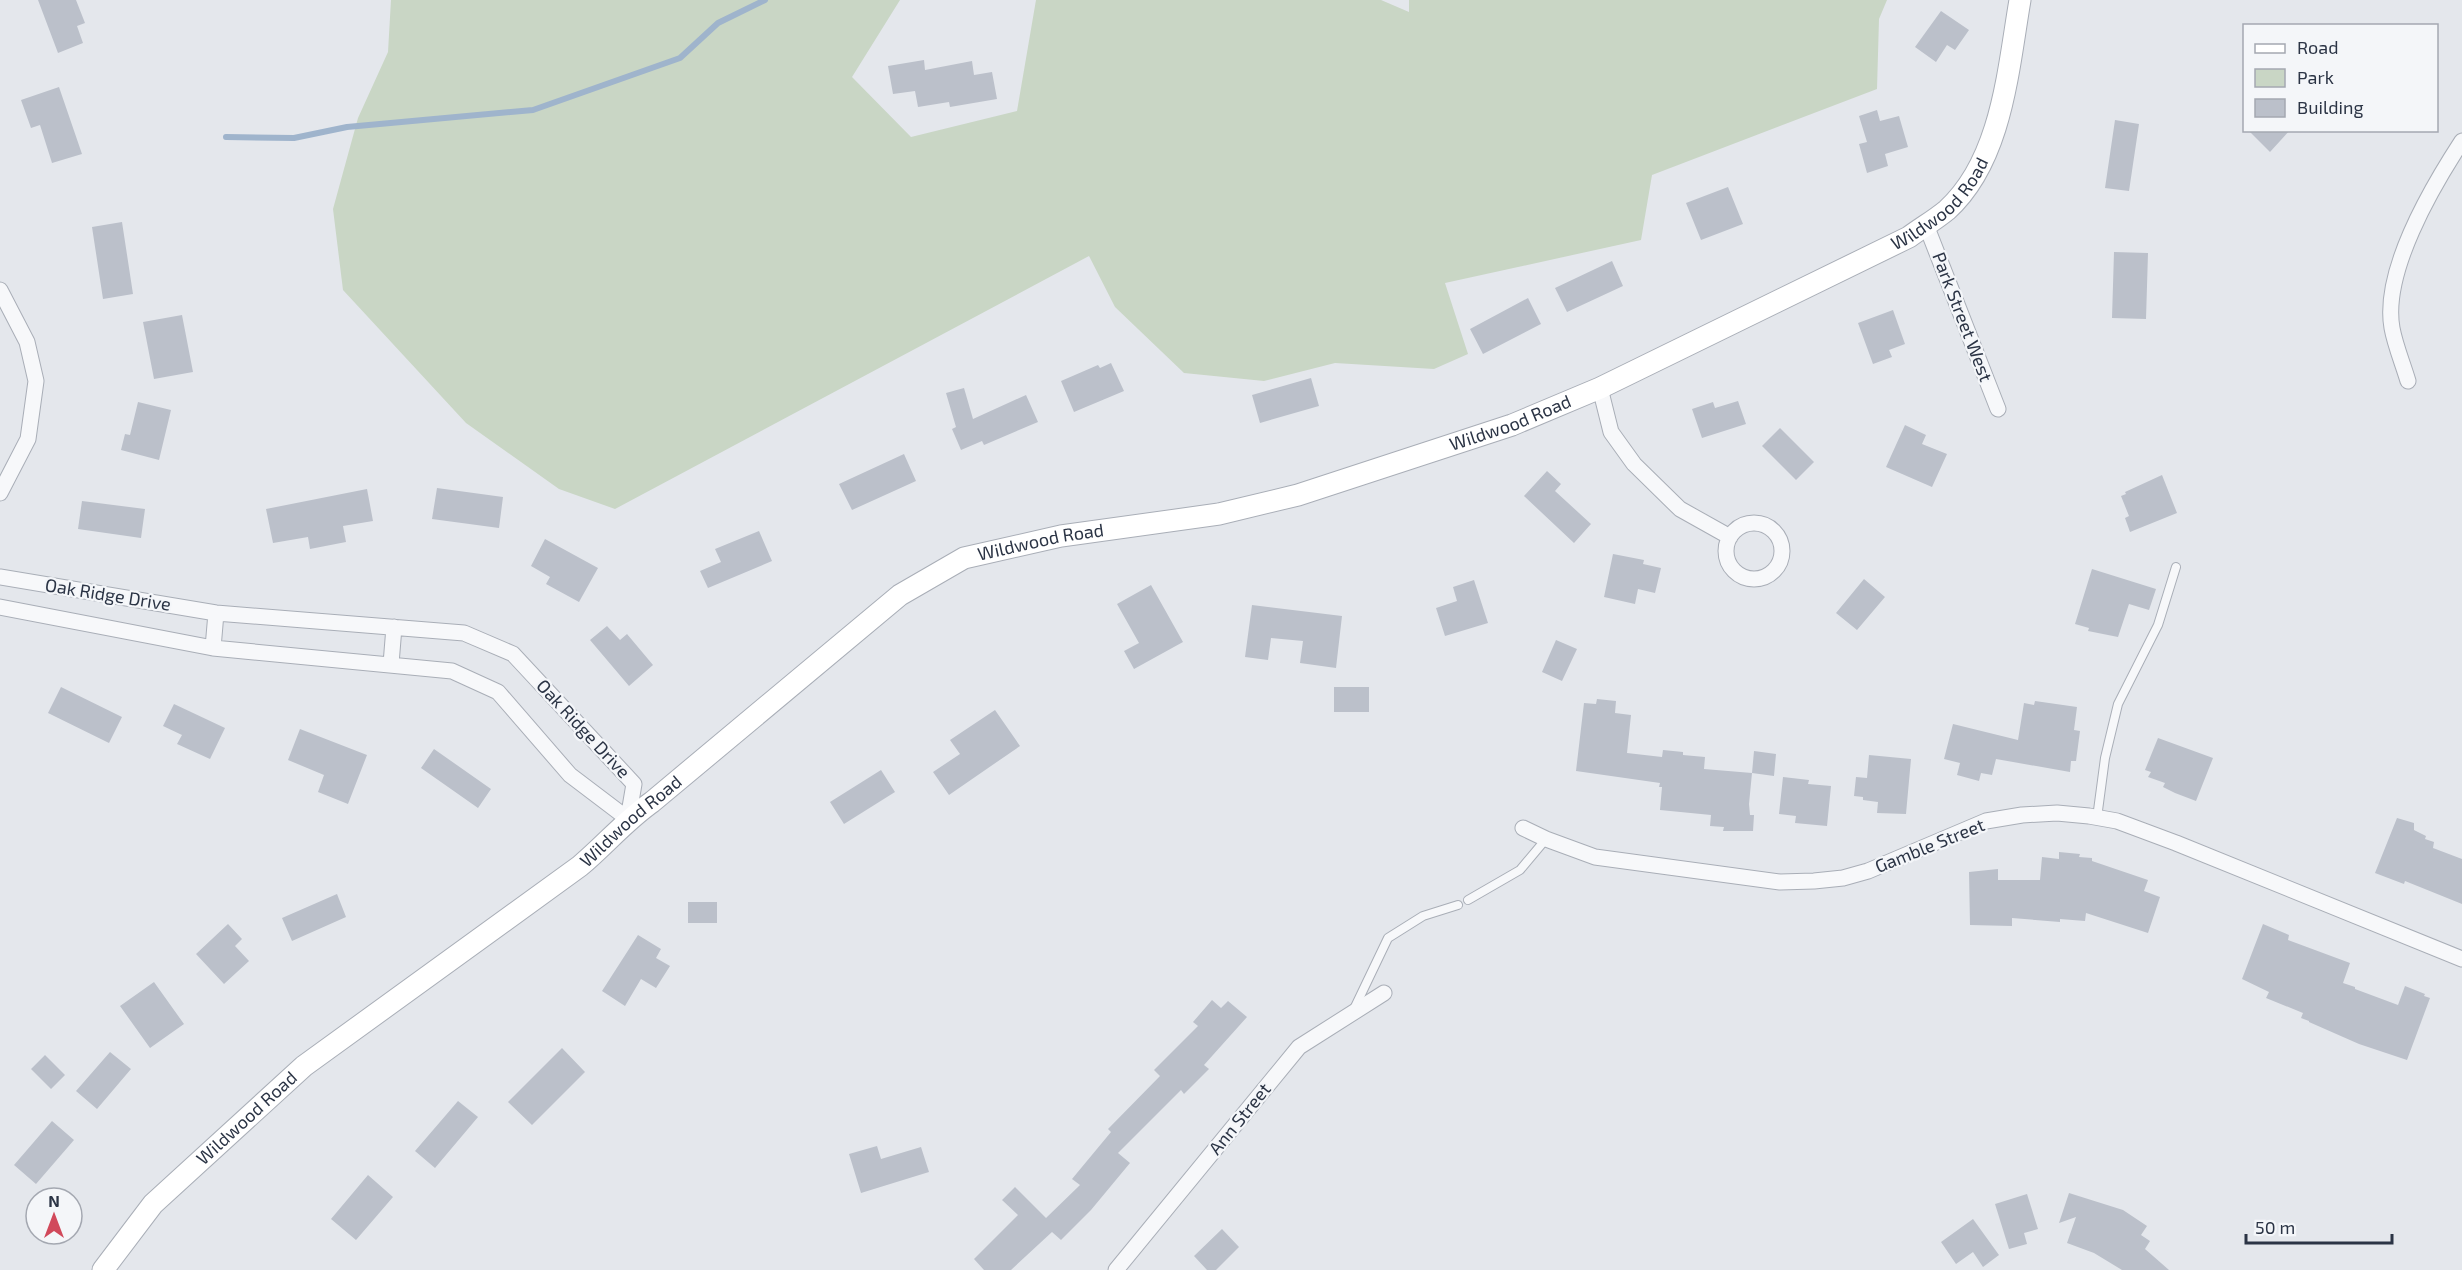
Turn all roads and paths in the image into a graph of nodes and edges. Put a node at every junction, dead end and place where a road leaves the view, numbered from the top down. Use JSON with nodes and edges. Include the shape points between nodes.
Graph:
{"nodes":[{"id":1,"x":2020,"y":0,"type":"edge"},
{"id":2,"x":2462,"y":141,"type":"edge"},
{"id":3,"x":1926,"y":225,"type":"junction"},
{"id":4,"x":0,"y":290,"type":"edge"},
{"id":5,"x":2408,"y":381,"type":"dead end"},
{"id":6,"x":1600,"y":388,"type":"junction"},
{"id":7,"x":1998,"y":409,"type":"dead end"},
{"id":8,"x":0,"y":492,"type":"edge"},
{"id":9,"x":1730,"y":537,"type":"dead end"},
{"id":10,"x":2176,"y":567,"type":"dead end"},
{"id":11,"x":0,"y":577,"type":"edge"},
{"id":12,"x":0,"y":607,"type":"edge"},
{"id":13,"x":216,"y":613,"type":"junction"},
{"id":14,"x":394,"y":627,"type":"junction"},
{"id":15,"x":213,"y":648,"type":"junction"},
{"id":16,"x":391,"y":664,"type":"junction"},
{"id":17,"x":2097,"y":818,"type":"junction"},
{"id":18,"x":628,"y":819,"type":"junction"},
{"id":19,"x":1523,"y":828,"type":"dead end"},
{"id":20,"x":1546,"y":839,"type":"junction"},
{"id":21,"x":1468,"y":900,"type":"dead end"},
{"id":22,"x":1458,"y":905,"type":"dead end"},
{"id":23,"x":2462,"y":959,"type":"edge"},
{"id":24,"x":1384,"y":993,"type":"dead end"},
{"id":25,"x":1352,"y":1013,"type":"junction"},
{"id":26,"x":103,"y":1270,"type":"edge"},
{"id":27,"x":1116,"y":1270,"type":"edge"}],
"edges":[{"from":1,"to":3,"type":"street","name":"Wildwood Road","via":[[2002,108],[1978,172],[1947,210]]},
{"from":2,"to":5,"type":"street","via":[[2413,229],[2395,278],[2392,328]]},
{"from":3,"to":6,"type":"street","name":"Wildwood Road","via":[[1909,237]]},
{"from":3,"to":7,"type":"street","name":"Park Street West"},
{"from":4,"to":8,"type":"street","via":[[27,342],[36,381],[28,440]]},
{"from":6,"to":9,"type":"street","via":[[1611,432],[1634,464],[1680,509]]},
{"from":6,"to":18,"type":"street","name":"Wildwood Road","via":[[1512,425],[1298,495],[1219,514],[1061,536],[964,558],[900,595]]},
{"from":10,"to":17,"type":"lane","via":[[2158,625],[2118,704],[2105,758]]},
{"from":11,"to":13,"type":"street","name":"Oak Ridge Drive"},
{"from":12,"to":15,"type":"street","name":"Oak Ridge Drive"},
{"from":13,"to":14,"type":"street","name":"Oak Ridge Drive"},
{"from":13,"to":15,"type":"street"},
{"from":14,"to":16,"type":"street"},
{"from":14,"to":18,"type":"street","name":"Oak Ridge Drive","via":[[464,633],[513,654],[634,784]]},
{"from":15,"to":16,"type":"street","name":"Oak Ridge Drive"},
{"from":16,"to":18,"type":"street","name":"Oak Ridge Drive","via":[[452,671],[498,692],[570,775]]},
{"from":17,"to":20,"type":"street","name":"Gamble Street","via":[[2057,813],[1986,821],[1868,871],[1814,881],[1742,878],[1595,857]]},
{"from":17,"to":23,"type":"street","name":"Gamble Street","via":[[2117,821],[2176,843]]},
{"from":18,"to":26,"type":"street","name":"Wildwood Road","via":[[608,843],[580,866],[304,1066],[153,1204]]},
{"from":19,"to":20,"type":"street","name":"Gamble Street"},
{"from":20,"to":21,"type":"lane","via":[[1520,870]]},
{"from":22,"to":25,"type":"lane","via":[[1423,916],[1388,938]]},
{"from":24,"to":25,"type":"street","name":"Ann Street"},
{"from":25,"to":27,"type":"street","name":"Ann Street","via":[[1299,1047]]}]}
